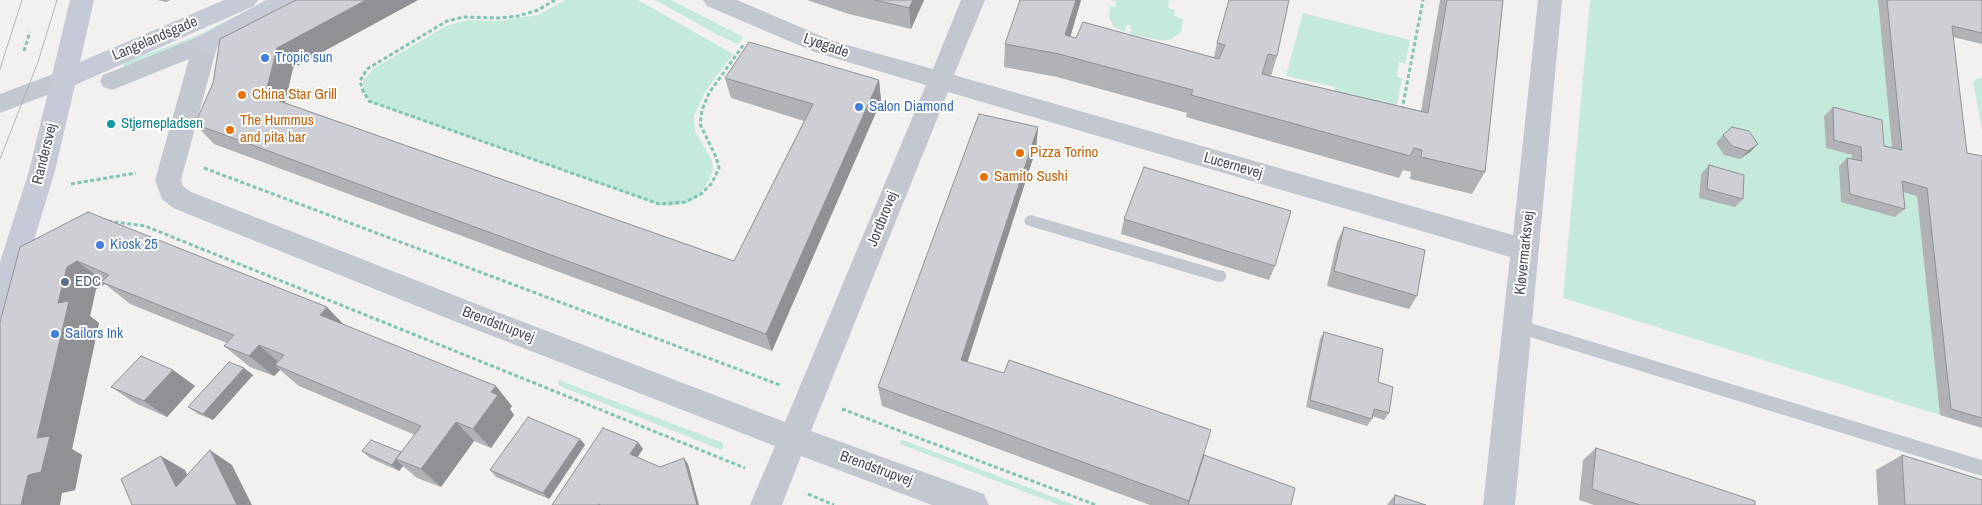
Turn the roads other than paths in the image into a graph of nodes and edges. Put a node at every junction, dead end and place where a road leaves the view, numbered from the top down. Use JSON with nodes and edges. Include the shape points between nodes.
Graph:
{"nodes":[{"id":1,"x":82,"y":0,"type":"edge"},
{"id":2,"x":246,"y":0,"type":"edge"},
{"id":3,"x":284,"y":0,"type":"edge"},
{"id":4,"x":715,"y":0,"type":"edge"},
{"id":5,"x":973,"y":0,"type":"edge"},
{"id":6,"x":1550,"y":0,"type":"edge"},
{"id":7,"x":206,"y":43,"type":"junction"},
{"id":8,"x":64,"y":79,"type":"junction"},
{"id":9,"x":941,"y":80,"type":"junction"},
{"id":10,"x":112,"y":81,"type":"dead end"},
{"id":11,"x":0,"y":104,"type":"edge"},
{"id":12,"x":1031,"y":221,"type":"dead end"},
{"id":13,"x":1525,"y":250,"type":"junction"},
{"id":14,"x":1219,"y":276,"type":"dead end"},
{"id":15,"x":0,"y":306,"type":"edge"},
{"id":16,"x":1517,"y":326,"type":"junction"},
{"id":17,"x":793,"y":438,"type":"junction"},
{"id":18,"x":1982,"y":468,"type":"edge"},
{"id":19,"x":771,"y":493,"type":"edge"},
{"id":20,"x":973,"y":505,"type":"edge"},
{"id":21,"x":1499,"y":505,"type":"edge"}],
"edges":[{"from":1,"to":8,"type":"street","name":"Randersvej"},
{"from":2,"to":8,"type":"street","name":"Langelandsgade"},
{"from":3,"to":7,"type":"street","name":"Langelandsgade"},
{"from":4,"to":9,"type":"street","name":"Lyøgade","via":[[824,47]]},
{"from":5,"to":9,"type":"street","name":"Jordbrovej"},
{"from":6,"to":13,"type":"street","name":"Kløvermarksvej"},
{"from":7,"to":10,"type":"street","name":"Langelandsgade"},
{"from":7,"to":17,"type":"street","name":"Brendstrupvej","via":[[168,180],[171,192],[182,200]]},
{"from":8,"to":11,"type":"street"},
{"from":8,"to":15,"type":"street","name":"Randersvej","via":[[36,191]]},
{"from":9,"to":13,"type":"street","name":"Lucernevej"},
{"from":9,"to":17,"type":"street","name":"Jordbrovej"},
{"from":12,"to":14,"type":"lane"},
{"from":13,"to":16,"type":"street","name":"Kløvermarksvej"},
{"from":16,"to":18,"type":"lane"},
{"from":16,"to":21,"type":"street","name":"Kløvermarksvej"},
{"from":17,"to":19,"type":"street","name":"Jordbrovej"},
{"from":17,"to":20,"type":"street","name":"Brendstrupvej"}]}
